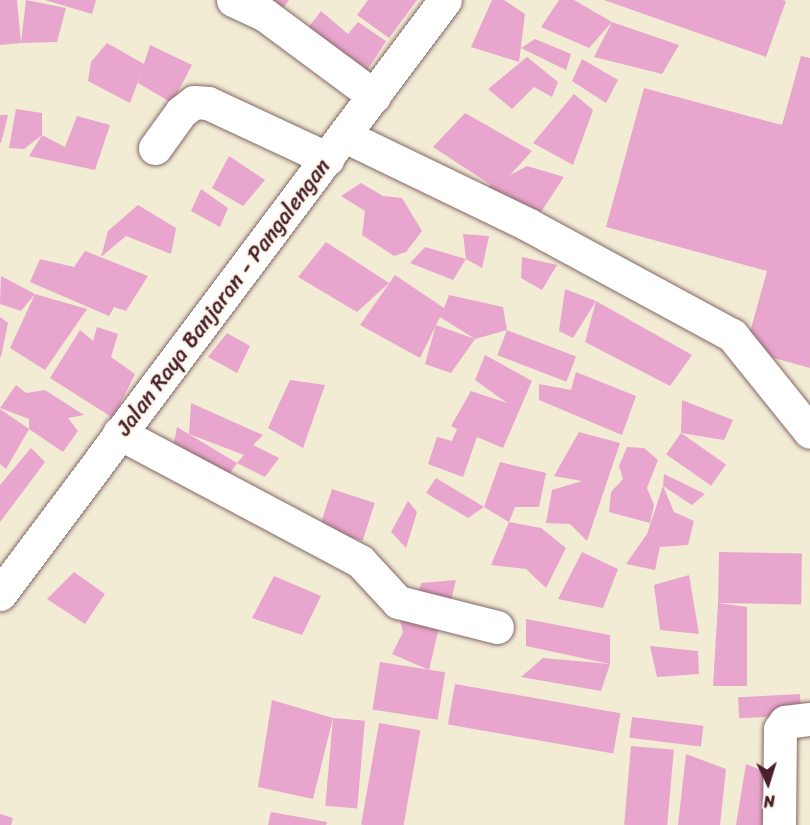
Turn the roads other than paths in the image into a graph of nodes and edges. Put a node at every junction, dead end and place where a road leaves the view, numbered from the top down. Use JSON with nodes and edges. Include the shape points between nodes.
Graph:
{"nodes":[{"id":1,"x":233,"y":0,"type":"edge"},
{"id":2,"x":445,"y":0,"type":"edge"},
{"id":3,"x":374,"y":96,"type":"junction"},
{"id":4,"x":155,"y":148,"type":"dead end"},
{"id":5,"x":336,"y":148,"type":"junction"},
{"id":6,"x":795,"y":396,"type":"edge"},
{"id":7,"x":810,"y":432,"type":"edge"},
{"id":8,"x":119,"y":433,"type":"junction"},
{"id":9,"x":0,"y":594,"type":"edge"},
{"id":10,"x":497,"y":627,"type":"dead end"},
{"id":11,"x":810,"y":719,"type":"edge"},
{"id":12,"x":779,"y":825,"type":"edge"}],
"edges":[{"from":1,"to":3,"type":"street","via":[[265,15]]},
{"from":2,"to":3,"type":"street","name":"Jalan Raya Banjaran - Pangalengan"},
{"from":3,"to":5,"type":"street","name":"Jalan Raya Banjaran - Pangalengan"},
{"from":4,"to":5,"type":"street","via":[[181,112],[194,102],[208,103]]},
{"from":5,"to":6,"type":"street","via":[[529,225],[732,335]]},
{"from":5,"to":8,"type":"street","name":"Jalan Raya Banjaran - Pangalengan"},
{"from":6,"to":7,"type":"street"},
{"from":8,"to":9,"type":"street","name":"Jalan Raya Banjaran - Pangalengan"},
{"from":8,"to":10,"type":"street","via":[[360,561],[398,602]]},
{"from":11,"to":12,"type":"street","via":[[785,722],[780,729]]}]}
